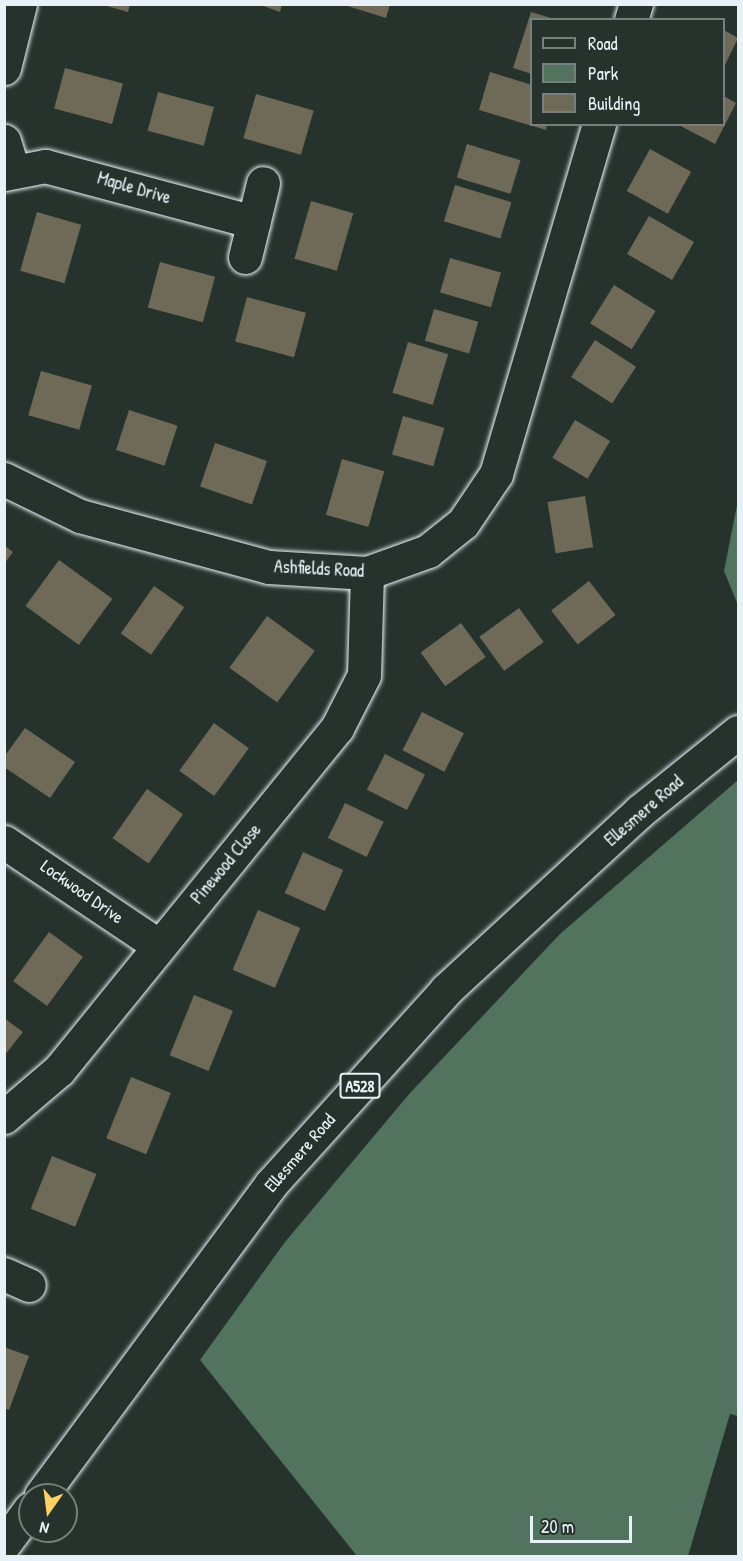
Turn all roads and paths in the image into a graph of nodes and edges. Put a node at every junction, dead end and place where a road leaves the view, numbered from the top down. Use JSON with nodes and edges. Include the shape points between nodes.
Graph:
{"nodes":[{"id":1,"x":20,"y":4,"type":"edge"},
{"id":2,"x":4,"y":68,"type":"edge"},
{"id":3,"x":598,"y":126,"type":"edge"},
{"id":4,"x":7,"y":162,"type":"edge"},
{"id":5,"x":263,"y":183,"type":"dead end"},
{"id":6,"x":254,"y":222,"type":"junction"},
{"id":7,"x":245,"y":257,"type":"dead end"},
{"id":8,"x":4,"y":479,"type":"edge"},
{"id":9,"x":367,"y":573,"type":"junction"},
{"id":10,"x":738,"y":732,"type":"edge"},
{"id":11,"x":4,"y":842,"type":"edge"},
{"id":12,"x":158,"y":945,"type":"junction"},
{"id":13,"x":4,"y":1117,"type":"edge"},
{"id":14,"x":49,"y":1483,"type":"edge"},
{"id":15,"x":18,"y":1525,"type":"edge"},
{"id":16,"x":4,"y":1544,"type":"edge"}],
"edges":[{"from":1,"to":2,"type":"street"},
{"from":3,"to":9,"type":"street","name":"Ashfields Road","via":[[496,474],[463,523],[436,544],[393,568]]},
{"from":4,"to":6,"type":"street","name":"Maple Drive","via":[[45,166]]},
{"from":5,"to":6,"type":"street"},
{"from":6,"to":7,"type":"street"},
{"from":8,"to":9,"type":"street","name":"Ashfields Road","via":[[80,516],[187,548],[269,567]]},
{"from":9,"to":12,"type":"street","name":"Pinewood Close","via":[[364,675],[337,728]]},
{"from":10,"to":14,"type":"street","name":"Ellesmere Road","number":"A528","via":[[640,812],[446,990],[271,1184]]},
{"from":11,"to":12,"type":"street","name":"Lockwood Drive"},
{"from":12,"to":13,"type":"street","name":"Pinewood Close","via":[[59,1070]]},
{"from":15,"to":16,"type":"street"}]}
